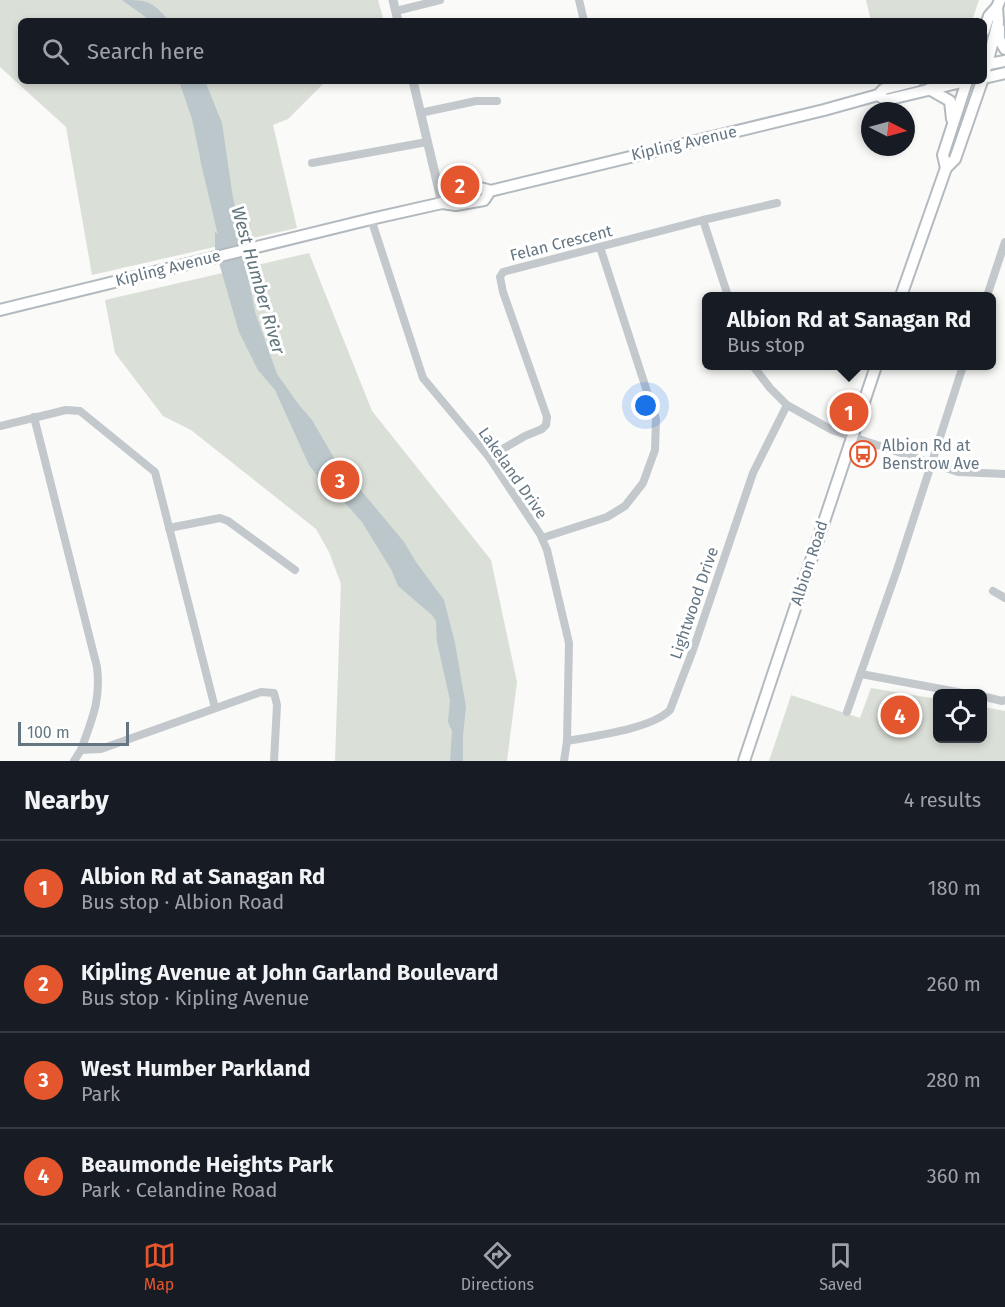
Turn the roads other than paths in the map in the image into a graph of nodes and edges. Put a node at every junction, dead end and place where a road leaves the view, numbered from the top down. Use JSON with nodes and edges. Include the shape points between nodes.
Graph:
{"nodes":[{"id":1,"x":393,"y":0,"type":"edge"},
{"id":2,"x":440,"y":0,"type":"edge"},
{"id":3,"x":579,"y":0,"type":"edge"},
{"id":4,"x":998,"y":4,"type":"edge"},
{"id":5,"x":397,"y":16,"type":"edge"},
{"id":6,"x":583,"y":18,"type":"edge"},
{"id":7,"x":987,"y":22,"type":"edge"},
{"id":8,"x":998,"y":22,"type":"junction"},
{"id":9,"x":1005,"y":49,"type":"edge"},
{"id":10,"x":1005,"y":61,"type":"edge"},
{"id":11,"x":987,"y":62,"type":"edge"},
{"id":12,"x":987,"y":71,"type":"edge"},
{"id":13,"x":987,"y":73,"type":"edge"},
{"id":14,"x":1005,"y":73,"type":"edge"},
{"id":15,"x":413,"y":84,"type":"edge"},
{"id":16,"x":904,"y":84,"type":"edge"},
{"id":17,"x":955,"y":84,"type":"edge"},
{"id":18,"x":966,"y":84,"type":"edge"},
{"id":19,"x":980,"y":84,"type":"edge"},
{"id":20,"x":930,"y":90,"type":"junction"},
{"id":21,"x":878,"y":95,"type":"junction"},
{"id":22,"x":497,"y":101,"type":"dead end"},
{"id":23,"x":420,"y":113,"type":"junction"},
{"id":24,"x":952,"y":125,"type":"junction"},
{"id":25,"x":427,"y":142,"type":"junction"},
{"id":26,"x":312,"y":163,"type":"dead end"},
{"id":27,"x":946,"y":168,"type":"junction"},
{"id":28,"x":442,"y":203,"type":"junction"},
{"id":29,"x":777,"y":203,"type":"dead end"},
{"id":30,"x":371,"y":219,"type":"junction"},
{"id":31,"x":703,"y":220,"type":"junction"},
{"id":32,"x":1005,"y":242,"type":"edge"},
{"id":33,"x":600,"y":247,"type":"junction"},
{"id":34,"x":726,"y":292,"type":"edge"},
{"id":35,"x":903,"y":292,"type":"edge"},
{"id":36,"x":989,"y":292,"type":"edge"},
{"id":37,"x":0,"y":310,"type":"edge"},
{"id":38,"x":756,"y":370,"type":"edge"},
{"id":39,"x":875,"y":370,"type":"edge"},
{"id":40,"x":962,"y":370,"type":"edge"},
{"id":41,"x":787,"y":405,"type":"junction"},
{"id":42,"x":34,"y":417,"type":"junction"},
{"id":43,"x":0,"y":426,"type":"edge"},
{"id":44,"x":851,"y":436,"type":"junction"},
{"id":45,"x":489,"y":457,"type":"junction"},
{"id":46,"x":930,"y":463,"type":"junction"},
{"id":47,"x":1005,"y":474,"type":"edge"},
{"id":48,"x":169,"y":528,"type":"junction"},
{"id":49,"x":542,"y":538,"type":"junction"},
{"id":50,"x":295,"y":570,"type":"dead end"},
{"id":51,"x":993,"y":591,"type":"dead end"},
{"id":52,"x":1005,"y":598,"type":"edge"},
{"id":53,"x":861,"y":675,"type":"junction"},
{"id":54,"x":944,"y":689,"type":"edge"},
{"id":55,"x":987,"y":697,"type":"edge"},
{"id":56,"x":1005,"y":700,"type":"edge"},
{"id":57,"x":215,"y":708,"type":"junction"},
{"id":58,"x":847,"y":712,"type":"dead end"},
{"id":59,"x":567,"y":741,"type":"junction"},
{"id":60,"x":81,"y":750,"type":"junction"},
{"id":61,"x":74,"y":761,"type":"edge"},
{"id":62,"x":274,"y":761,"type":"edge"},
{"id":63,"x":564,"y":761,"type":"edge"},
{"id":64,"x":744,"y":761,"type":"edge"}],
"edges":[{"from":1,"to":5,"type":"street"},
{"from":2,"to":5,"type":"street"},
{"from":3,"to":6,"type":"street"},
{"from":4,"to":7,"type":"main road"},
{"from":4,"to":8,"type":"main road"},
{"from":8,"to":9,"type":"main road","via":[[999,39]]},
{"from":8,"to":11,"type":"main road"},
{"from":10,"to":12,"type":"main road"},
{"from":13,"to":14,"type":"main road"},
{"from":15,"to":23,"type":"street"},
{"from":16,"to":21,"type":"main road","name":"Kipling Avenue","via":[[884,89]]},
{"from":17,"to":20,"type":"main road","name":"Kipling Avenue"},
{"from":18,"to":24,"type":"main road"},
{"from":19,"to":27,"type":"main road","via":[[955,159]]},
{"from":20,"to":21,"type":"main road","name":"Kipling Avenue","via":[[886,100]]},
{"from":20,"to":24,"type":"main road","via":[[950,101]]},
{"from":21,"to":28,"type":"main road","name":"Kipling Avenue","via":[[490,191],[482,187],[453,193]]},
{"from":22,"to":23,"type":"street","via":[[476,101]]},
{"from":23,"to":25,"type":"street"},
{"from":24,"to":27,"type":"main road","via":[[943,155]]},
{"from":25,"to":26,"type":"street"},
{"from":25,"to":28,"type":"street"},
{"from":27,"to":35,"type":"main road"},
{"from":28,"to":30,"type":"main road","name":"Kipling Avenue"},
{"from":29,"to":31,"type":"street","name":"Felan Crescent"},
{"from":30,"to":37,"type":"main road","name":"Kipling Avenue"},
{"from":30,"to":45,"type":"street","name":"Lakeland Drive","via":[[423,378]]},
{"from":31,"to":33,"type":"street","name":"Felan Crescent"},
{"from":31,"to":34,"type":"street"},
{"from":32,"to":36,"type":"street"},
{"from":33,"to":45,"type":"street","name":"Felan Crescent","via":[[507,270],[500,277],[547,417],[542,429]]},
{"from":33,"to":49,"type":"street","via":[[656,419],[655,450],[643,483],[625,506],[606,518]]},
{"from":38,"to":41,"type":"street"},
{"from":39,"to":44,"type":"main road","name":"Albion Road"},
{"from":40,"to":46,"type":"street"},
{"from":41,"to":44,"type":"street"},
{"from":41,"to":59,"type":"street","name":"Lightwood Drive","via":[[753,473],[670,710],[647,723]]},
{"from":42,"to":43,"type":"street"},
{"from":42,"to":48,"type":"street","via":[[80,411],[141,459],[155,472]]},
{"from":42,"to":60,"type":"street","via":[[100,687]]},
{"from":44,"to":46,"type":"street"},
{"from":44,"to":64,"type":"main road","name":"Albion Road"},
{"from":45,"to":49,"type":"street","name":"Lakeland Drive"},
{"from":46,"to":47,"type":"street","via":[[958,472]]},
{"from":46,"to":53,"type":"street"},
{"from":48,"to":50,"type":"street","via":[[220,518]]},
{"from":48,"to":57,"type":"street"},
{"from":49,"to":59,"type":"street","name":"Lakeland Drive","via":[[569,643]]},
{"from":51,"to":52,"type":"street"},
{"from":53,"to":54,"type":"street"},
{"from":53,"to":58,"type":"street"},
{"from":55,"to":56,"type":"street"},
{"from":57,"to":60,"type":"street","via":[[101,749]]},
{"from":57,"to":62,"type":"street","via":[[261,692],[274,693]]},
{"from":59,"to":63,"type":"street","name":"Lakeland Drive"},
{"from":60,"to":61,"type":"street"}]}
